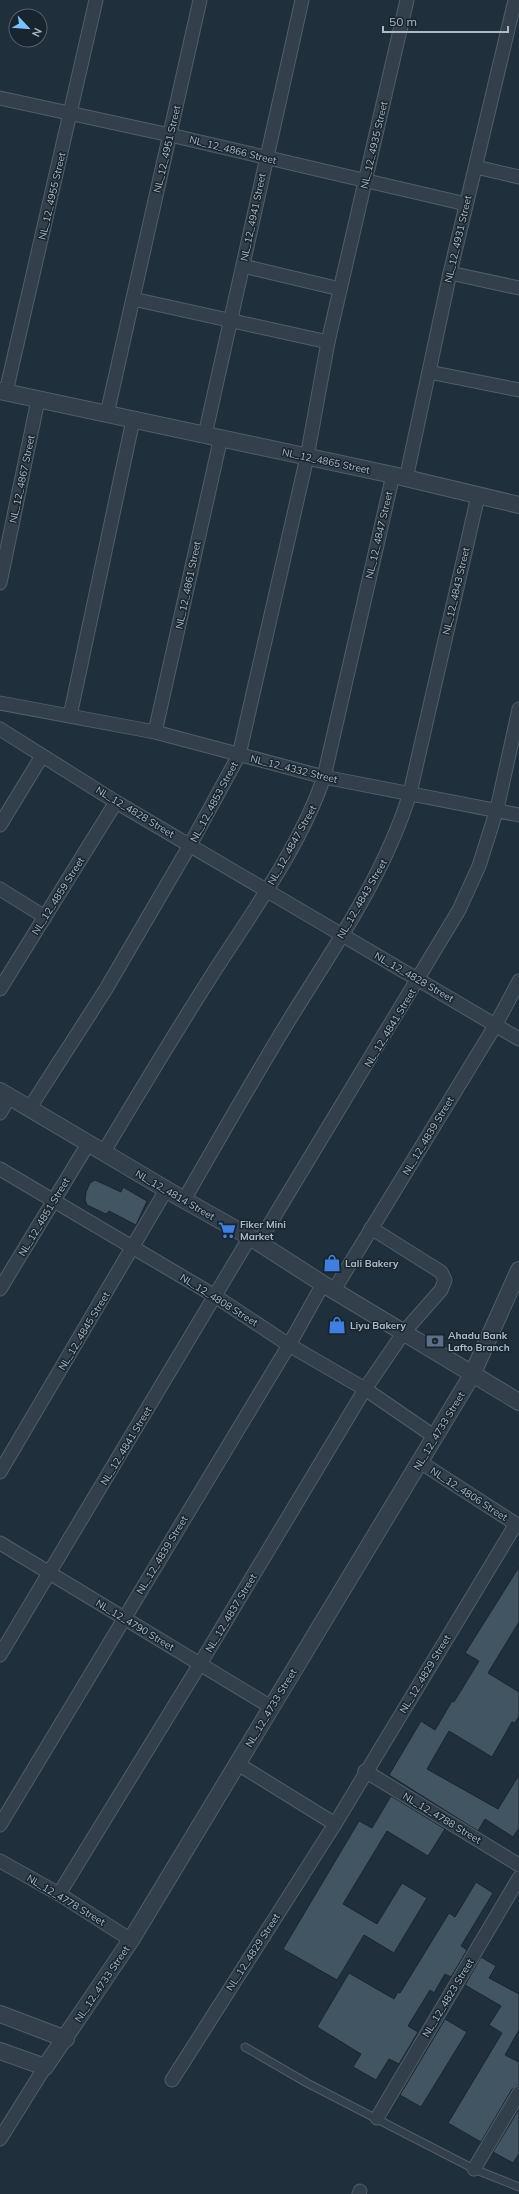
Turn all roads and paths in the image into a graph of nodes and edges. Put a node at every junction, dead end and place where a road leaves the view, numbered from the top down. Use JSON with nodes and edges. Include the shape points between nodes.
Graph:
{"nodes":[{"id":1,"x":96,"y":0,"type":"edge"},
{"id":2,"x":200,"y":0,"type":"edge"},
{"id":3,"x":302,"y":0,"type":"edge"},
{"id":4,"x":407,"y":0,"type":"edge"},
{"id":5,"x":514,"y":0,"type":"edge"},
{"id":6,"x":0,"y":98,"type":"edge"},
{"id":7,"x":71,"y":113,"type":"junction"},
{"id":8,"x":170,"y":135,"type":"junction"},
{"id":9,"x":266,"y":158,"type":"junction"},
{"id":10,"x":476,"y":167,"type":"junction"},
{"id":11,"x":519,"y":177,"type":"edge"},
{"id":12,"x":366,"y":181,"type":"junction"},
{"id":13,"x":466,"y":204,"type":"junction"},
{"id":14,"x":243,"y":266,"type":"junction"},
{"id":15,"x":450,"y":273,"type":"junction"},
{"id":16,"x":519,"y":288,"type":"edge"},
{"id":17,"x":340,"y":289,"type":"junction"},
{"id":18,"x":133,"y":299,"type":"junction"},
{"id":19,"x":229,"y":321,"type":"junction"},
{"id":20,"x":328,"y":342,"type":"junction"},
{"id":21,"x":430,"y":372,"type":"junction"},
{"id":22,"x":519,"y":390,"type":"edge"},
{"id":23,"x":3,"y":392,"type":"edge"},
{"id":24,"x":38,"y":400,"type":"junction"},
{"id":25,"x":106,"y":414,"type":"junction"},
{"id":26,"x":133,"y":420,"type":"junction"},
{"id":27,"x":205,"y":435,"type":"junction"},
{"id":28,"x":220,"y":437,"type":"junction"},
{"id":29,"x":307,"y":457,"type":"junction"},
{"id":30,"x":399,"y":477,"type":"junction"},
{"id":31,"x":478,"y":496,"type":"junction"},
{"id":32,"x":519,"y":505,"type":"edge"},
{"id":33,"x":0,"y":583,"type":"edge"},
{"id":34,"x":0,"y":703,"type":"edge"},
{"id":35,"x":519,"y":709,"type":"edge"},
{"id":36,"x":70,"y":716,"type":"junction"},
{"id":37,"x":0,"y":729,"type":"edge"},
{"id":38,"x":155,"y":732,"type":"junction"},
{"id":39,"x":239,"y":755,"type":"junction"},
{"id":40,"x":42,"y":756,"type":"junction"},
{"id":41,"x":324,"y":777,"type":"junction"},
{"id":42,"x":410,"y":794,"type":"junction"},
{"id":43,"x":116,"y":802,"type":"junction"},
{"id":44,"x":497,"y":809,"type":"junction"},
{"id":45,"x":519,"y":815,"type":"edge"},
{"id":46,"x":0,"y":825,"type":"edge"},
{"id":47,"x":190,"y":845,"type":"junction"},
{"id":48,"x":0,"y":889,"type":"edge"},
{"id":49,"x":266,"y":891,"type":"junction"},
{"id":50,"x":46,"y":917,"type":"junction"},
{"id":51,"x":342,"y":935,"type":"junction"},
{"id":52,"x":419,"y":979,"type":"junction"},
{"id":53,"x":519,"y":981,"type":"edge"},
{"id":54,"x":0,"y":989,"type":"edge"},
{"id":55,"x":495,"y":1026,"type":"junction"},
{"id":56,"x":519,"y":1039,"type":"edge"},
{"id":57,"x":4,"y":1094,"type":"edge"},
{"id":58,"x":29,"y":1109,"type":"junction"},
{"id":59,"x":0,"y":1113,"type":"edge"},
{"id":60,"x":88,"y":1144,"type":"junction"},
{"id":61,"x":103,"y":1153,"type":"junction"},
{"id":62,"x":0,"y":1168,"type":"edge"},
{"id":63,"x":166,"y":1190,"type":"junction"},
{"id":64,"x":184,"y":1200,"type":"junction"},
{"id":65,"x":54,"y":1201,"type":"junction"},
{"id":66,"x":372,"y":1228,"type":"junction"},
{"id":67,"x":255,"y":1240,"type":"junction"},
{"id":68,"x":133,"y":1247,"type":"junction"},
{"id":69,"x":519,"y":1270,"type":"edge"},
{"id":70,"x":328,"y":1287,"type":"junction"},
{"id":71,"x":0,"y":1289,"type":"edge"},
{"id":72,"x":215,"y":1296,"type":"junction"},
{"id":73,"x":404,"y":1332,"type":"junction"},
{"id":74,"x":289,"y":1345,"type":"junction"},
{"id":75,"x":472,"y":1375,"type":"junction"},
{"id":76,"x":365,"y":1389,"type":"junction"},
{"id":77,"x":519,"y":1402,"type":"edge"},
{"id":78,"x":435,"y":1437,"type":"junction"},
{"id":79,"x":420,"y":1462,"type":"junction"},
{"id":80,"x":0,"y":1472,"type":"edge"},
{"id":81,"x":518,"y":1525,"type":"edge"},
{"id":82,"x":0,"y":1543,"type":"edge"},
{"id":83,"x":50,"y":1573,"type":"junction"},
{"id":84,"x":124,"y":1619,"type":"junction"},
{"id":85,"x":0,"y":1655,"type":"edge"},
{"id":86,"x":200,"y":1664,"type":"junction"},
{"id":87,"x":271,"y":1707,"type":"junction"},
{"id":88,"x":238,"y":1764,"type":"junction"},
{"id":89,"x":366,"y":1771,"type":"junction"},
{"id":90,"x":335,"y":1824,"type":"junction"},
{"id":91,"x":0,"y":1825,"type":"edge"},
{"id":92,"x":0,"y":1861,"type":"edge"},
{"id":93,"x":519,"y":1865,"type":"edge"},
{"id":94,"x":519,"y":1878,"type":"edge"},
{"id":95,"x":59,"y":1894,"type":"junction"},
{"id":96,"x":131,"y":1940,"type":"junction"},
{"id":97,"x":0,"y":2014,"type":"edge"},
{"id":98,"x":66,"y":2039,"type":"junction"},
{"id":99,"x":245,"y":2047,"type":"dead end"},
{"id":100,"x":0,"y":2051,"type":"edge"},
{"id":101,"x":45,"y":2067,"type":"junction"},
{"id":102,"x":172,"y":2080,"type":"dead end"},
{"id":103,"x":519,"y":2092,"type":"edge"},
{"id":104,"x":377,"y":2118,"type":"junction"},
{"id":105,"x":0,"y":2139,"type":"edge"},
{"id":106,"x":474,"y":2169,"type":"junction"},
{"id":107,"x":519,"y":2187,"type":"edge"}],
"edges":[{"from":1,"to":7,"type":"street","name":"NL_12_4955 Street"},
{"from":2,"to":8,"type":"street","name":"NL_12_4951 Street"},
{"from":3,"to":9,"type":"street","name":"NL_12_4941 Street"},
{"from":4,"to":12,"type":"street","name":"NL_12_4935 Street"},
{"from":5,"to":10,"type":"street","name":"NL_12_4931 Street"},
{"from":6,"to":7,"type":"street","name":"NL_12_4866 Street"},
{"from":7,"to":8,"type":"street","name":"NL_12_4866 Street"},
{"from":7,"to":23,"type":"street","name":"NL_12_4955 Street"},
{"from":8,"to":9,"type":"street","name":"NL_12_4866 Street"},
{"from":8,"to":18,"type":"street","name":"NL_12_4951 Street"},
{"from":9,"to":12,"type":"street","name":"NL_12_4866 Street"},
{"from":9,"to":14,"type":"street","name":"NL_12_4941 Street"},
{"from":10,"to":11,"type":"street"},
{"from":10,"to":13,"type":"street","name":"NL_12_4931 Street"},
{"from":12,"to":13,"type":"street","name":"NL_12_4866 Street"},
{"from":12,"to":17,"type":"street","name":"NL_12_4935 Street"},
{"from":13,"to":15,"type":"street","name":"NL_12_4931 Street"},
{"from":14,"to":17,"type":"street"},
{"from":14,"to":19,"type":"street","name":"NL_12_4941 Street"},
{"from":15,"to":16,"type":"street"},
{"from":15,"to":21,"type":"street","name":"NL_12_4931 Street"},
{"from":17,"to":20,"type":"street","name":"NL_12_4935 Street"},
{"from":18,"to":19,"type":"street"},
{"from":18,"to":25,"type":"street","name":"NL_12_4951 Street"},
{"from":19,"to":20,"type":"street"},
{"from":19,"to":27,"type":"street","name":"NL_12_4941 Street"},
{"from":20,"to":29,"type":"street","name":"NL_12_4935 Street"},
{"from":21,"to":22,"type":"street"},
{"from":21,"to":30,"type":"street","name":"NL_12_4931 Street"},
{"from":23,"to":24,"type":"street","name":"NL_12_4865 Street"},
{"from":24,"to":25,"type":"street","name":"NL_12_4865 Street"},
{"from":24,"to":33,"type":"street","name":"NL_12_4867 Street"},
{"from":25,"to":26,"type":"street","name":"NL_12_4865 Street"},
{"from":26,"to":27,"type":"street","name":"NL_12_4865 Street"},
{"from":26,"to":36,"type":"street"},
{"from":27,"to":28,"type":"street","name":"NL_12_4865 Street"},
{"from":28,"to":29,"type":"street","name":"NL_12_4865 Street"},
{"from":28,"to":38,"type":"street","name":"NL_12_4861 Street"},
{"from":29,"to":30,"type":"street","name":"NL_12_4865 Street"},
{"from":29,"to":39,"type":"street","name":"NL_12_4853 Street"},
{"from":30,"to":31,"type":"street","name":"NL_12_4865 Street"},
{"from":30,"to":41,"type":"street","name":"NL_12_4847 Street"},
{"from":31,"to":32,"type":"street","name":"NL_12_4865 Street"},
{"from":31,"to":42,"type":"street","name":"NL_12_4843 Street"},
{"from":34,"to":36,"type":"street","name":"NL_12_4332 Street"},
{"from":35,"to":44,"type":"street","name":"NL_12_4841 Street"},
{"from":36,"to":38,"type":"street","name":"NL_12_4332 Street"},
{"from":37,"to":40,"type":"street","name":"NL_12_4828 Street"},
{"from":38,"to":39,"type":"street","name":"NL_12_4332 Street"},
{"from":39,"to":41,"type":"street","name":"NL_12_4332 Street"},
{"from":39,"to":47,"type":"street","name":"NL_12_4853 Street"},
{"from":40,"to":43,"type":"street","name":"NL_12_4828 Street"},
{"from":40,"to":46,"type":"street"},
{"from":41,"to":42,"type":"street","name":"NL_12_4332 Street"},
{"from":41,"to":49,"type":"street","name":"NL_12_4847 Street","via":[[304,826]]},
{"from":42,"to":44,"type":"street","name":"NL_12_4332 Street"},
{"from":42,"to":51,"type":"street","name":"NL_12_4843 Street","via":[[400,826],[386,857],[371,888]]},
{"from":43,"to":47,"type":"street","name":"NL_12_4828 Street"},
{"from":43,"to":50,"type":"street","name":"NL_12_4859 Street"},
{"from":44,"to":45,"type":"street","name":"NL_12_4332 Street"},
{"from":44,"to":52,"type":"street","name":"NL_12_4841 Street","via":[[479,866],[459,910]]},
{"from":47,"to":49,"type":"street","name":"NL_12_4828 Street"},
{"from":47,"to":58,"type":"street","name":"NL_12_4853 Street","via":[[106,989]]},
{"from":48,"to":50,"type":"street"},
{"from":49,"to":51,"type":"street","name":"NL_12_4828 Street"},
{"from":49,"to":61,"type":"street","name":"NL_12_4847 Street","via":[[177,1030]]},
{"from":50,"to":54,"type":"street","name":"NL_12_4859 Street"},
{"from":51,"to":52,"type":"street","name":"NL_12_4828 Street"},
{"from":51,"to":64,"type":"street","name":"NL_12_4843 Street","via":[[256,1074]]},
{"from":52,"to":55,"type":"street","name":"NL_12_4828 Street"},
{"from":52,"to":67,"type":"street","name":"NL_12_4841 Street"},
{"from":53,"to":55,"type":"street","name":"NL_12_4839 Street"},
{"from":55,"to":56,"type":"street","name":"NL_12_4828 Street"},
{"from":55,"to":66,"type":"street","name":"NL_12_4839 Street"},
{"from":57,"to":58,"type":"street","name":"NL_12_4814 Street"},
{"from":57,"to":59,"type":"street"},
{"from":58,"to":60,"type":"street","name":"NL_12_4814 Street"},
{"from":60,"to":61,"type":"street","name":"NL_12_4814 Street"},
{"from":60,"to":65,"type":"street","name":"NL_12_4851 Street"},
{"from":61,"to":63,"type":"street","name":"NL_12_4814 Street"},
{"from":62,"to":65,"type":"street","name":"NL_12_4808 Street"},
{"from":63,"to":64,"type":"street","name":"NL_12_4814 Street"},
{"from":63,"to":68,"type":"street","name":"NL_12_4845 Street"},
{"from":64,"to":67,"type":"street","name":"NL_12_4814 Street"},
{"from":65,"to":68,"type":"street","name":"NL_12_4808 Street"},
{"from":65,"to":71,"type":"street","name":"NL_12_4851 Street"},
{"from":66,"to":70,"type":"street","name":"NL_12_4839 Street"},
{"from":66,"to":73,"type":"street","name":"NL_12_4837 Street","via":[[441,1272],[446,1280],[441,1290]]},
{"from":67,"to":70,"type":"street","name":"NL_12_4814 Street"},
{"from":67,"to":72,"type":"street","name":"NL_12_4841 Street"},
{"from":68,"to":72,"type":"street","name":"NL_12_4808 Street"},
{"from":68,"to":80,"type":"street","name":"NL_12_4845 Street"},
{"from":69,"to":75,"type":"street","name":"NL_12_4733 Street"},
{"from":70,"to":73,"type":"street","name":"NL_12_4814 Street"},
{"from":70,"to":74,"type":"street","name":"NL_12_4839 Street"},
{"from":72,"to":74,"type":"street","name":"NL_12_4808 Street"},
{"from":72,"to":83,"type":"street","name":"NL_12_4841 Street"},
{"from":73,"to":75,"type":"street","name":"NL_12_4814 Street"},
{"from":73,"to":76,"type":"street","name":"NL_12_4837 Street"},
{"from":74,"to":76,"type":"street","name":"NL_12_4808 Street"},
{"from":74,"to":84,"type":"street","name":"NL_12_4839 Street"},
{"from":75,"to":77,"type":"street","name":"NL_12_4814 Street"},
{"from":75,"to":78,"type":"street","name":"NL_12_4733 Street"},
{"from":76,"to":78,"type":"street","name":"NL_12_4808 Street"},
{"from":76,"to":86,"type":"street","name":"NL_12_4837 Street"},
{"from":78,"to":79,"type":"street","name":"NL_12_4733 Street"},
{"from":79,"to":81,"type":"street","name":"NL_12_4806 Street"},
{"from":79,"to":87,"type":"street","name":"NL_12_4733 Street"},
{"from":81,"to":89,"type":"street","name":"NL_12_4829 Street"},
{"from":82,"to":83,"type":"street","name":"NL_12_4790 Street"},
{"from":83,"to":84,"type":"street","name":"NL_12_4790 Street"},
{"from":83,"to":85,"type":"street","name":"NL_12_4841 Street"},
{"from":84,"to":86,"type":"street","name":"NL_12_4790 Street"},
{"from":84,"to":91,"type":"street","name":"NL_12_4839 Street"},
{"from":86,"to":87,"type":"street","name":"NL_12_4790 Street"},
{"from":86,"to":95,"type":"street","name":"NL_12_4837 Street"},
{"from":87,"to":88,"type":"street","name":"NL_12_4733 Street"},
{"from":88,"to":90,"type":"street"},
{"from":88,"to":96,"type":"street","name":"NL_12_4733 Street"},
{"from":89,"to":90,"type":"street","name":"NL_12_4829 Street"},
{"from":89,"to":93,"type":"street","name":"NL_12_4788 Street"},
{"from":90,"to":102,"type":"street","name":"NL_12_4829 Street"},
{"from":92,"to":95,"type":"street","name":"NL_12_4778 Street"},
{"from":94,"to":104,"type":"street","name":"NL_12_4823 Street"},
{"from":95,"to":96,"type":"street","name":"NL_12_4778 Street"},
{"from":96,"to":98,"type":"street","name":"NL_12_4733 Street"},
{"from":97,"to":98,"type":"street"},
{"from":98,"to":101,"type":"street","name":"NL_12_4733 Street"},
{"from":99,"to":104,"type":"lane","via":[[307,2083]]},
{"from":100,"to":101,"type":"street"},
{"from":101,"to":105,"type":"street"},
{"from":103,"to":106,"type":"street"},
{"from":104,"to":106,"type":"lane"},
{"from":106,"to":107,"type":"lane"}]}
